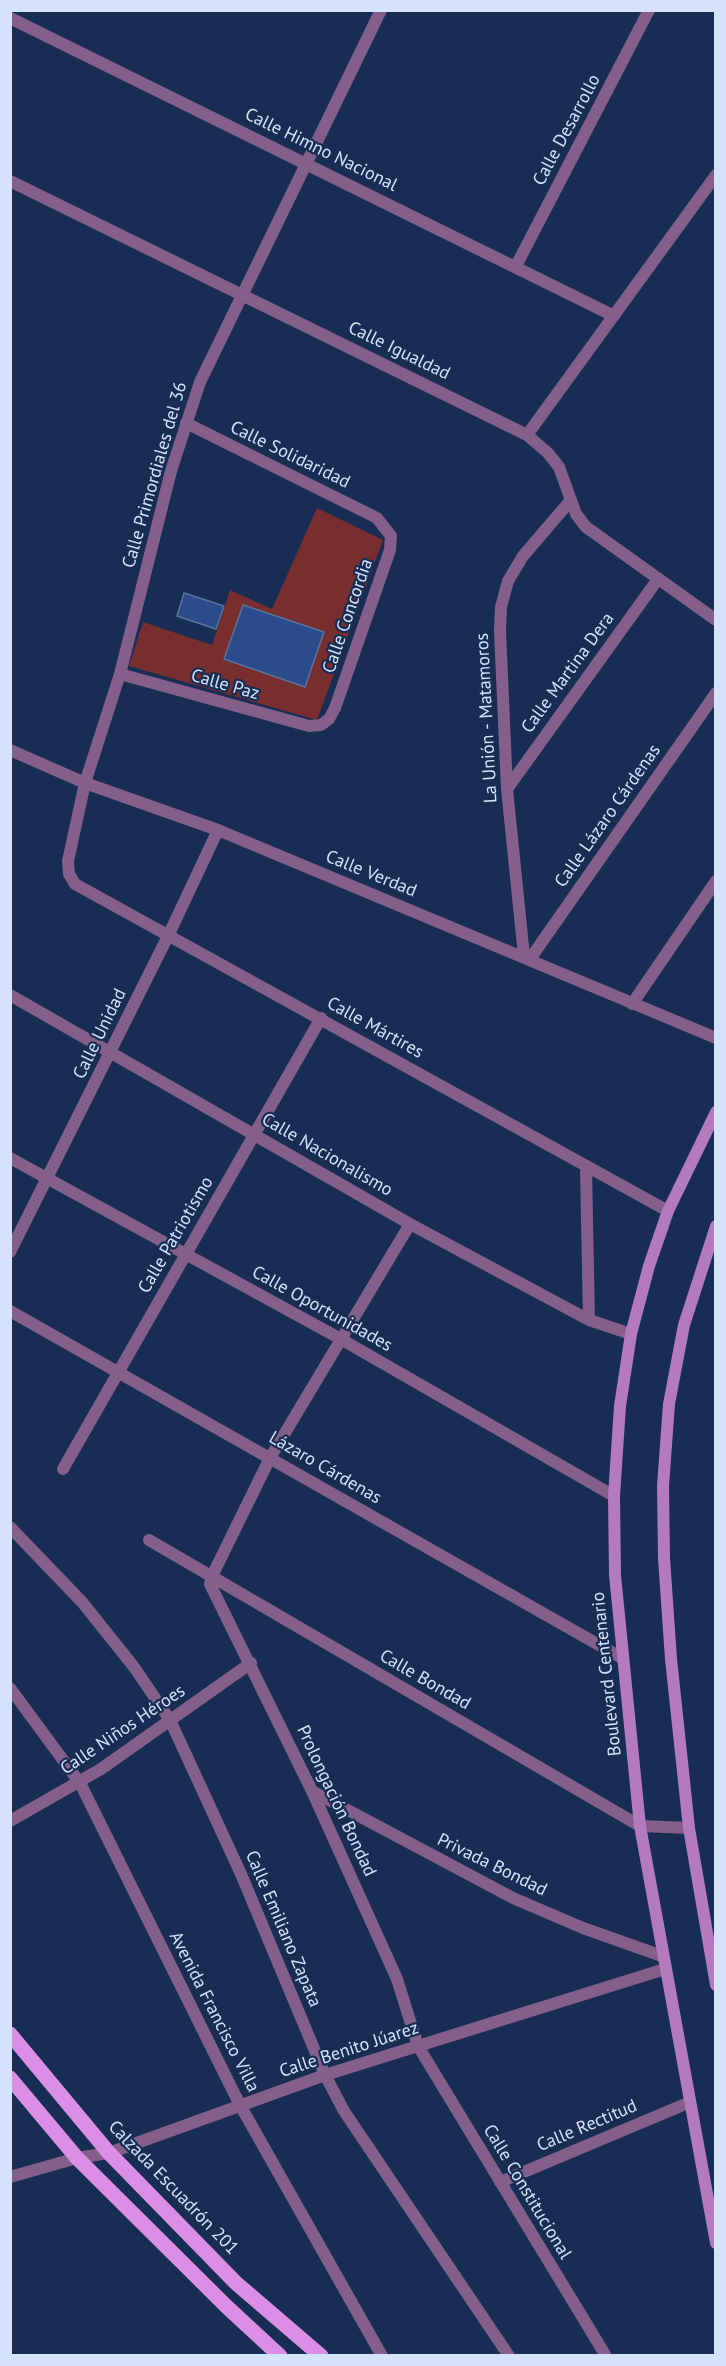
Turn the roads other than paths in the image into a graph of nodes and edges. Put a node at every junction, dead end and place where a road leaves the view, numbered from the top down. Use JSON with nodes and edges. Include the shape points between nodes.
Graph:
{"nodes":[{"id":1,"x":381,"y":10,"type":"edge"},
{"id":2,"x":649,"y":10,"type":"edge"},
{"id":3,"x":10,"y":18,"type":"edge"},
{"id":4,"x":308,"y":163,"type":"junction"},
{"id":5,"x":716,"y":175,"type":"edge"},
{"id":6,"x":10,"y":181,"type":"edge"},
{"id":7,"x":516,"y":267,"type":"junction"},
{"id":8,"x":244,"y":297,"type":"junction"},
{"id":9,"x":614,"y":316,"type":"junction"},
{"id":10,"x":186,"y":423,"type":"junction"},
{"id":11,"x":528,"y":435,"type":"junction"},
{"id":12,"x":571,"y":500,"type":"junction"},
{"id":13,"x":377,"y":518,"type":"joint"},
{"id":14,"x":658,"y":579,"type":"junction"},
{"id":15,"x":716,"y":620,"type":"edge"},
{"id":16,"x":120,"y":674,"type":"junction"},
{"id":17,"x":716,"y":693,"type":"edge"},
{"id":18,"x":321,"y":725,"type":"joint"},
{"id":19,"x":10,"y":750,"type":"edge"},
{"id":20,"x":85,"y":783,"type":"junction"},
{"id":21,"x":507,"y":789,"type":"junction"},
{"id":22,"x":218,"y":830,"type":"junction"},
{"id":23,"x":69,"y":874,"type":"joint"},
{"id":24,"x":716,"y":881,"type":"edge"},
{"id":25,"x":169,"y":934,"type":"junction"},
{"id":26,"x":527,"y":957,"type":"junction"},
{"id":27,"x":10,"y":995,"type":"edge"},
{"id":28,"x":632,"y":1004,"type":"junction"},
{"id":29,"x":321,"y":1018,"type":"junction"},
{"id":30,"x":716,"y":1038,"type":"edge"},
{"id":31,"x":111,"y":1051,"type":"junction"},
{"id":32,"x":716,"y":1112,"type":"edge"},
{"id":33,"x":255,"y":1134,"type":"junction"},
{"id":34,"x":10,"y":1158,"type":"edge"},
{"id":35,"x":586,"y":1168,"type":"junction"},
{"id":36,"x":49,"y":1179,"type":"junction"},
{"id":37,"x":668,"y":1211,"type":"junction"},
{"id":38,"x":411,"y":1224,"type":"junction"},
{"id":39,"x":716,"y":1226,"type":"edge"},
{"id":40,"x":10,"y":1252,"type":"edge"},
{"id":41,"x":186,"y":1254,"type":"junction"},
{"id":42,"x":10,"y":1311,"type":"edge"},
{"id":43,"x":589,"y":1320,"type":"junction"},
{"id":44,"x":631,"y":1334,"type":"junction"},
{"id":45,"x":339,"y":1338,"type":"junction"},
{"id":46,"x":118,"y":1372,"type":"junction"},
{"id":47,"x":270,"y":1458,"type":"junction"},
{"id":48,"x":63,"y":1469,"type":"dead end"},
{"id":49,"x":614,"y":1496,"type":"junction"},
{"id":50,"x":10,"y":1527,"type":"edge"},
{"id":51,"x":149,"y":1540,"type":"dead end"},
{"id":52,"x":212,"y":1576,"type":"junction"},
{"id":53,"x":622,"y":1658,"type":"junction"},
{"id":54,"x":251,"y":1663,"type":"junction"},
{"id":55,"x":10,"y":1688,"type":"edge"},
{"id":56,"x":171,"y":1720,"type":"junction"},
{"id":57,"x":80,"y":1783,"type":"junction"},
{"id":58,"x":312,"y":1791,"type":"junction"},
{"id":59,"x":10,"y":1821,"type":"edge"},
{"id":60,"x":640,"y":1826,"type":"junction"},
{"id":61,"x":689,"y":1828,"type":"junction"},
{"id":62,"x":662,"y":1956,"type":"junction"},
{"id":63,"x":665,"y":1969,"type":"junction"},
{"id":64,"x":716,"y":1985,"type":"edge"},
{"id":65,"x":10,"y":2034,"type":"edge"},
{"id":66,"x":418,"y":2046,"type":"junction"},
{"id":67,"x":325,"y":2075,"type":"junction"},
{"id":68,"x":10,"y":2078,"type":"edge"},
{"id":69,"x":688,"y":2103,"type":"junction"},
{"id":70,"x":240,"y":2104,"type":"junction"},
{"id":71,"x":109,"y":2153,"type":"junction"},
{"id":72,"x":77,"y":2158,"type":"junction"},
{"id":73,"x":10,"y":2177,"type":"edge"},
{"id":74,"x":500,"y":2182,"type":"junction"},
{"id":75,"x":716,"y":2243,"type":"edge"},
{"id":76,"x":280,"y":2355,"type":"edge"},
{"id":77,"x":321,"y":2355,"type":"edge"},
{"id":78,"x":382,"y":2355,"type":"edge"},
{"id":79,"x":509,"y":2355,"type":"edge"},
{"id":80,"x":606,"y":2355,"type":"edge"}],
"edges":[{"from":1,"to":4,"type":"street","name":"Calle Primordiales del 36"},
{"from":2,"to":7,"type":"street","name":"Calle Desarrollo"},
{"from":3,"to":4,"type":"street","name":"Calle Himno Nacional"},
{"from":4,"to":7,"type":"street","name":"Calle Himno Nacional"},
{"from":4,"to":8,"type":"street","name":"Calle Primordiales del 36"},
{"from":5,"to":9,"type":"street"},
{"from":6,"to":8,"type":"street","name":"Calle Igualdad"},
{"from":7,"to":9,"type":"street","name":"Calle Himno Nacional"},
{"from":8,"to":10,"type":"street","name":"Calle Primordiales del 36","via":[[200,382]]},
{"from":8,"to":11,"type":"street","name":"Calle Igualdad"},
{"from":9,"to":11,"type":"street"},
{"from":10,"to":13,"type":"street","name":"Calle Solidaridad"},
{"from":10,"to":16,"type":"street","name":"Calle Primordiales del 36"},
{"from":11,"to":12,"type":"street","name":"Calle Igualdad","via":[[559,467]]},
{"from":12,"to":14,"type":"street","name":"Calle Igualdad","via":[[586,527]]},
{"from":12,"to":21,"type":"street","name":"La Unión - Matamoros","via":[[523,556],[508,581],[501,607]]},
{"from":13,"to":18,"type":"street","name":"Calle Concordia","via":[[391,536],[390,550],[335,708]]},
{"from":14,"to":15,"type":"street","name":"Calle Igualdad"},
{"from":14,"to":21,"type":"street","name":"Calle Martina Dera"},
{"from":16,"to":18,"type":"street","name":"Calle Paz","via":[[309,726]]},
{"from":16,"to":20,"type":"street","name":"Calle Primordiales del 36"},
{"from":17,"to":26,"type":"street","name":"Calle Lázaro Cárdenas"},
{"from":19,"to":20,"type":"street","name":"Calle Verdad"},
{"from":20,"to":22,"type":"street","name":"Calle Verdad"},
{"from":20,"to":23,"type":"street","name":"Calle Primordiales del 36","via":[[68,861]]},
{"from":21,"to":26,"type":"street","name":"La Unión - Matamoros"},
{"from":22,"to":25,"type":"street","name":"Calle Unidad"},
{"from":22,"to":26,"type":"street","name":"Calle Verdad"},
{"from":23,"to":25,"type":"street","name":"Calle Mártires","via":[[75,884]]},
{"from":24,"to":28,"type":"street"},
{"from":25,"to":29,"type":"street","name":"Calle Mártires"},
{"from":25,"to":31,"type":"street","name":"Calle Unidad"},
{"from":26,"to":28,"type":"street","name":"Calle Verdad"},
{"from":27,"to":31,"type":"street","name":"Calle Nacionalismo"},
{"from":28,"to":30,"type":"street","name":"Calle Verdad"},
{"from":29,"to":33,"type":"street","name":"Calle Patriotismo"},
{"from":29,"to":35,"type":"street","name":"Calle Mártires"},
{"from":31,"to":33,"type":"street","name":"Calle Nacionalismo"},
{"from":31,"to":36,"type":"street","name":"Calle Unidad"},
{"from":32,"to":37,"type":"main road","name":"Boulevard Centenario"},
{"from":33,"to":38,"type":"street","name":"Calle Nacionalismo"},
{"from":33,"to":41,"type":"street","name":"Calle Patriotismo"},
{"from":34,"to":36,"type":"street","name":"Calle Oportunidades"},
{"from":35,"to":37,"type":"street","name":"Calle Mártires"},
{"from":35,"to":43,"type":"street"},
{"from":36,"to":40,"type":"street","name":"Calle Unidad"},
{"from":36,"to":41,"type":"street","name":"Calle Oportunidades"},
{"from":37,"to":44,"type":"main road","name":"Boulevard Centenario"},
{"from":38,"to":43,"type":"street","name":"Calle Nacionalismo"},
{"from":38,"to":45,"type":"street"},
{"from":39,"to":61,"type":"main road","via":[[684,1325],[669,1404],[663,1486],[671,1659]]},
{"from":41,"to":45,"type":"street","name":"Calle Oportunidades"},
{"from":41,"to":46,"type":"street","name":"Calle Patriotismo"},
{"from":42,"to":46,"type":"street","name":"Lázaro Cárdenas"},
{"from":43,"to":44,"type":"street","name":"Calle Nacionalismo"},
{"from":44,"to":49,"type":"main road","name":"Boulevard Centenario","via":[[620,1406]]},
{"from":45,"to":47,"type":"street"},
{"from":45,"to":49,"type":"street","name":"Calle Oportunidades"},
{"from":46,"to":47,"type":"street","name":"Lázaro Cárdenas"},
{"from":46,"to":48,"type":"street","name":"Calle Patriotismo"},
{"from":47,"to":52,"type":"street"},
{"from":47,"to":53,"type":"street","name":"Lázaro Cárdenas"},
{"from":49,"to":53,"type":"main road","name":"Boulevard Centenario"},
{"from":50,"to":56,"type":"street","name":"Calle Emiliano Zapata","via":[[82,1602]]},
{"from":51,"to":52,"type":"street","name":"Calle Bondad"},
{"from":52,"to":54,"type":"street","name":"Prolongación Bondad","via":[[212,1592]]},
{"from":52,"to":60,"type":"street","name":"Calle Bondad"},
{"from":53,"to":60,"type":"main road","name":"Boulevard Centenario"},
{"from":54,"to":56,"type":"street","name":"Calle Niños Héroes"},
{"from":54,"to":58,"type":"street","name":"Prolongación Bondad"},
{"from":55,"to":57,"type":"street","name":"Avenida Francisco Villa"},
{"from":56,"to":57,"type":"street","name":"Calle Niños Héroes"},
{"from":56,"to":67,"type":"street","name":"Calle Emiliano Zapata"},
{"from":57,"to":59,"type":"street","name":"Calle Niños Héroes"},
{"from":57,"to":70,"type":"street","name":"Avenida Francisco Villa"},
{"from":58,"to":62,"type":"street","name":"Privada Bondad","via":[[513,1898]]},
{"from":58,"to":66,"type":"street","name":"Prolongación Bondad","via":[[397,1979]]},
{"from":60,"to":61,"type":"street","name":"Calle Bondad"},
{"from":60,"to":62,"type":"main road","name":"Boulevard Centenario"},
{"from":61,"to":64,"type":"main road"},
{"from":62,"to":63,"type":"main road","name":"Boulevard Centenario"},
{"from":63,"to":66,"type":"street","name":"Calle Benito Júarez"},
{"from":63,"to":69,"type":"main road","name":"Boulevard Centenario"},
{"from":65,"to":71,"type":"main road","name":"Calzada Escuadrón 201"},
{"from":66,"to":67,"type":"street","name":"Calle Benito Júarez"},
{"from":66,"to":74,"type":"street","name":"Calle Constitucional"},
{"from":67,"to":70,"type":"street","name":"Calle Benito Júarez"},
{"from":67,"to":79,"type":"street","name":"Calle Emiliano Zapata","via":[[344,2111]]},
{"from":68,"to":72,"type":"main road"},
{"from":69,"to":74,"type":"street","name":"Calle Rectitud"},
{"from":69,"to":75,"type":"main road","name":"Boulevard Centenario"},
{"from":70,"to":71,"type":"street","name":"Calle Benito Júarez"},
{"from":70,"to":78,"type":"street","name":"Avenida Francisco Villa"},
{"from":71,"to":72,"type":"street","name":"Calle Benito Júarez"},
{"from":71,"to":77,"type":"main road","name":"Calzada Escuadrón 201","via":[[236,2283]]},
{"from":72,"to":73,"type":"street","name":"Calle Benito Júarez"},
{"from":72,"to":76,"type":"main road"},
{"from":74,"to":80,"type":"street","name":"Calle Constitucional"}]}
